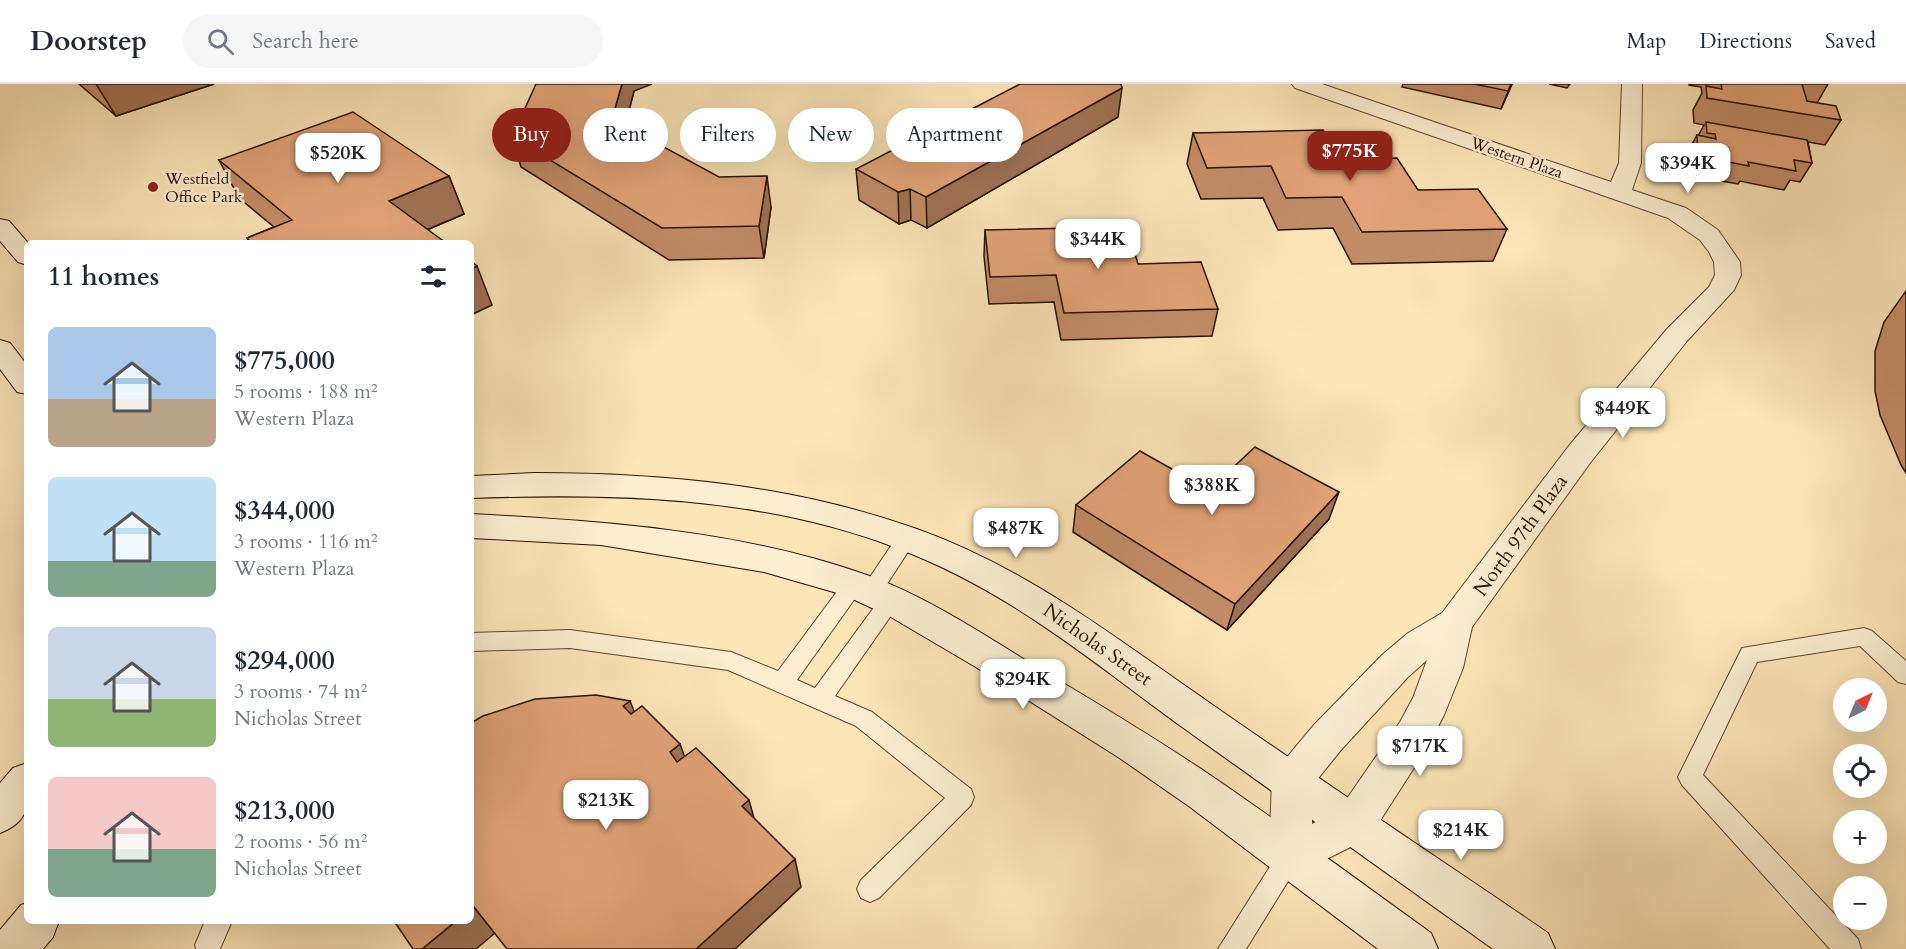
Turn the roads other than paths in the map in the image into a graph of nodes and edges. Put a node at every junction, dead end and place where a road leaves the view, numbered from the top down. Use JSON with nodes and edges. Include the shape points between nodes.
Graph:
{"nodes":[{"id":1,"x":1302,"y":84,"type":"edge"},
{"id":2,"x":1632,"y":84,"type":"edge"},
{"id":3,"x":1355,"y":92,"type":"edge"},
{"id":4,"x":1619,"y":192,"type":"junction"},
{"id":5,"x":0,"y":226,"type":"edge"},
{"id":6,"x":1721,"y":250,"type":"joint"},
{"id":7,"x":24,"y":254,"type":"edge"},
{"id":8,"x":0,"y":349,"type":"edge"},
{"id":9,"x":24,"y":381,"type":"edge"},
{"id":10,"x":601,"y":484,"type":"junction"},
{"id":11,"x":474,"y":487,"type":"edge"},
{"id":12,"x":474,"y":515,"type":"edge"},
{"id":13,"x":474,"y":526,"type":"edge"},
{"id":14,"x":601,"y":533,"type":"junction"},
{"id":15,"x":906,"y":539,"type":"junction"},
{"id":16,"x":474,"y":545,"type":"edge"},
{"id":17,"x":872,"y":592,"type":"junction"},
{"id":18,"x":1455,"y":623,"type":"junction"},
{"id":19,"x":474,"y":642,"type":"edge"},
{"id":20,"x":1906,"y":675,"type":"edge"},
{"id":21,"x":783,"y":682,"type":"junction"},
{"id":22,"x":820,"y":699,"type":"junction"},
{"id":23,"x":1292,"y":781,"type":"junction"},
{"id":24,"x":24,"y":785,"type":"edge"},
{"id":25,"x":0,"y":814,"type":"edge"},
{"id":26,"x":1354,"y":824,"type":"junction"},
{"id":27,"x":1290,"y":857,"type":"junction"},
{"id":28,"x":870,"y":889,"type":"dead end"},
{"id":29,"x":35,"y":924,"type":"edge"},
{"id":30,"x":218,"y":924,"type":"edge"},
{"id":31,"x":209,"y":948,"type":"edge"},
{"id":32,"x":14,"y":949,"type":"edge"},
{"id":33,"x":1231,"y":949,"type":"edge"},
{"id":34,"x":1415,"y":949,"type":"edge"},
{"id":35,"x":1532,"y":949,"type":"edge"},
{"id":36,"x":1848,"y":949,"type":"edge"}],
"edges":[{"from":1,"to":3,"type":"street","name":"Western Plaza"},
{"from":2,"to":4,"type":"street","via":[[1630,163]]},
{"from":3,"to":4,"type":"street","name":"Western Plaza"},
{"from":4,"to":6,"type":"street","name":"Western Plaza","via":[[1685,217]]},
{"from":5,"to":7,"type":"street"},
{"from":6,"to":18,"type":"street","name":"North 97th Plaza","via":[[1728,275],[1721,290],[1677,335],[1579,455]]},
{"from":8,"to":9,"type":"street"},
{"from":10,"to":11,"type":"street","name":"Nicholas Street"},
{"from":10,"to":12,"type":"street","name":"Nicholas Street"},
{"from":10,"to":15,"type":"street","name":"Nicholas Street","via":[[710,492],[759,500],[840,517]]},
{"from":13,"to":14,"type":"street"},
{"from":14,"to":16,"type":"street"},
{"from":14,"to":17,"type":"street","via":[[764,559]]},
{"from":15,"to":17,"type":"lane"},
{"from":15,"to":23,"type":"street","name":"Nicholas Street","via":[[964,562],[1062,618]]},
{"from":17,"to":21,"type":"lane"},
{"from":17,"to":22,"type":"lane"},
{"from":17,"to":27,"type":"street","via":[[987,655],[1135,747]]},
{"from":18,"to":23,"type":"street","name":"North 97th Plaza","via":[[1395,666]]},
{"from":18,"to":26,"type":"street","name":"North 97th Plaza","via":[[1430,703]]},
{"from":19,"to":21,"type":"lane","via":[[570,639],[731,661]]},
{"from":20,"to":36,"type":"lane","via":[[1864,637],[1750,654],[1690,777]]},
{"from":21,"to":22,"type":"lane"},
{"from":22,"to":28,"type":"lane","via":[[864,719],[962,797]]},
{"from":23,"to":26,"type":"street","name":"Nicholas Street"},
{"from":23,"to":27,"type":"street"},
{"from":24,"to":25,"type":"street"},
{"from":26,"to":27,"type":"street","name":"North 97th Plaza"},
{"from":26,"to":35,"type":"street","name":"Nicholas Street"},
{"from":27,"to":33,"type":"lane"},
{"from":27,"to":34,"type":"street"},
{"from":29,"to":32,"type":"street"},
{"from":30,"to":31,"type":"lane"}]}
